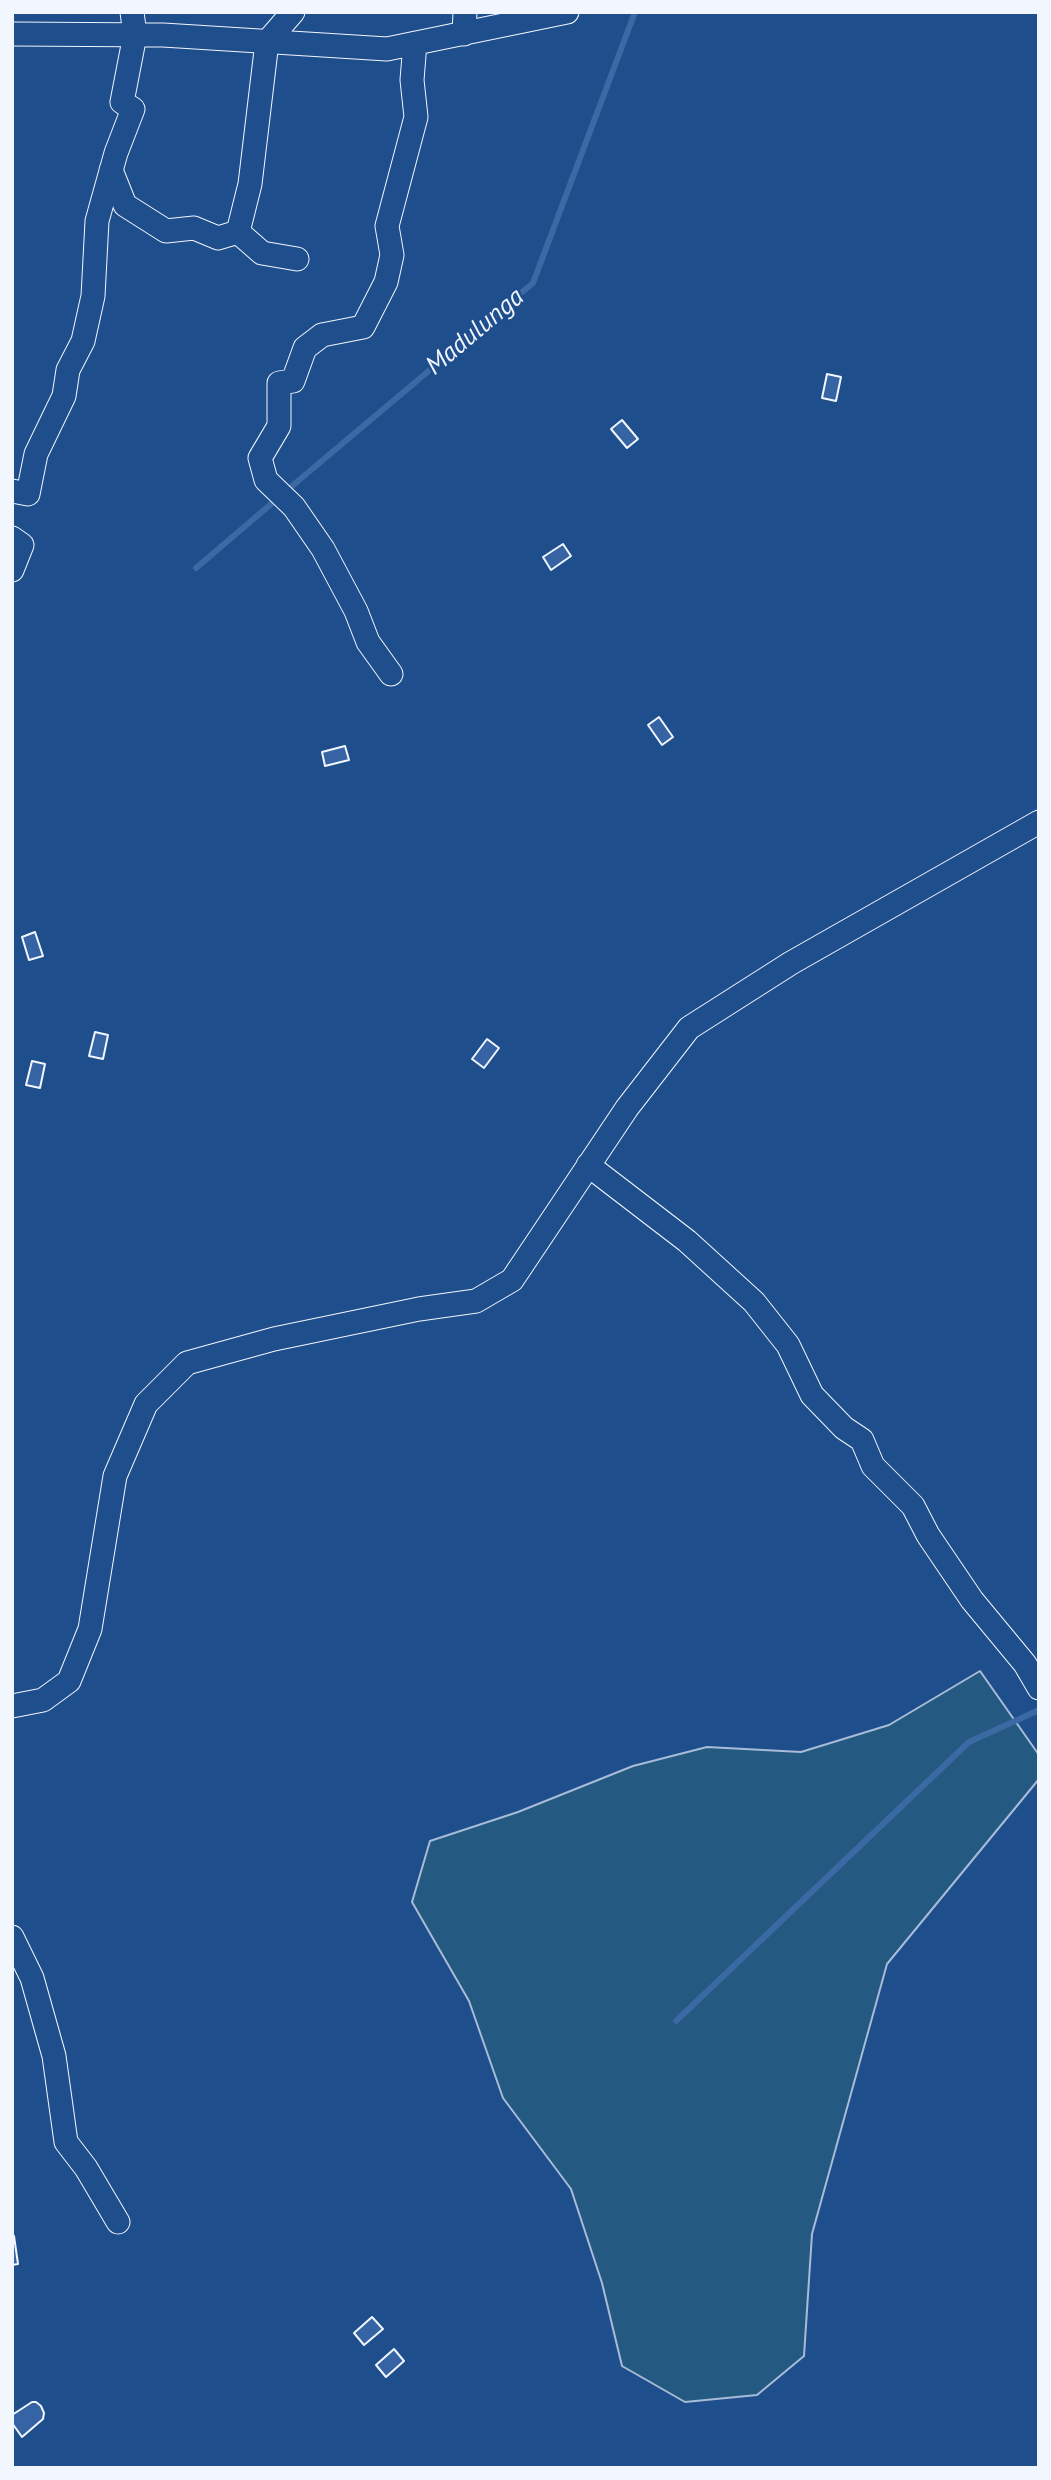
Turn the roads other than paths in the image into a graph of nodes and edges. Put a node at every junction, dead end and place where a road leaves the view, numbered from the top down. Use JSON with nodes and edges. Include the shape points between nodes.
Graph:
{"nodes":[{"id":1,"x":293,"y":12,"type":"edge"},
{"id":2,"x":566,"y":12,"type":"edge"},
{"id":3,"x":134,"y":23,"type":"edge"},
{"id":4,"x":465,"y":23,"type":"edge"},
{"id":5,"x":12,"y":34,"type":"edge"},
{"id":6,"x":267,"y":42,"type":"junction"},
{"id":7,"x":415,"y":43,"type":"junction"},
{"id":8,"x":111,"y":170,"type":"junction"},
{"id":9,"x":238,"y":232,"type":"junction"},
{"id":10,"x":297,"y":259,"type":"dead end"},
{"id":11,"x":12,"y":491,"type":"edge"},
{"id":12,"x":12,"y":538,"type":"edge"},
{"id":13,"x":12,"y":570,"type":"edge"},
{"id":14,"x":391,"y":674,"type":"dead end"},
{"id":15,"x":1039,"y":822,"type":"edge"},
{"id":16,"x":589,"y":1165,"type":"junction"},
{"id":17,"x":1039,"y":1688,"type":"edge"},
{"id":18,"x":12,"y":1706,"type":"edge"},
{"id":19,"x":12,"y":1937,"type":"edge"},
{"id":20,"x":118,"y":2222,"type":"dead end"}],
"edges":[{"from":1,"to":6,"type":"street"},
{"from":2,"to":4,"type":"street"},
{"from":3,"to":5,"type":"street"},
{"from":3,"to":6,"type":"street"},
{"from":3,"to":8,"type":"street","via":[[122,102],[133,109]]},
{"from":4,"to":7,"type":"street"},
{"from":6,"to":7,"type":"street","via":[[387,49]]},
{"from":6,"to":9,"type":"street","via":[[250,184]]},
{"from":7,"to":14,"type":"street","via":[[416,117],[387,226],[392,255],[386,282],[363,327],[322,335],[305,348],[293,382],[279,383],[279,426],[260,458],[266,480],[294,507],[323,549],[368,642]]},
{"from":8,"to":9,"type":"street","via":[[125,205],[166,230],[194,228],[218,238]]},
{"from":8,"to":11,"type":"street","via":[[97,221],[93,296],[83,341],[68,370],[64,396],[36,454],[28,494]]},
{"from":9,"to":10,"type":"street","via":[[262,253]]},
{"from":12,"to":13,"type":"street","via":[[22,545]]},
{"from":15,"to":16,"type":"street","via":[[791,963],[689,1028]]},
{"from":16,"to":17,"type":"street","via":[[687,1241],[754,1302],[788,1345],[812,1395],[862,1440],[873,1466],[913,1506],[972,1600]]},
{"from":16,"to":18,"type":"street","via":[[512,1280],[476,1301],[274,1339],[187,1363],[146,1404],[115,1476],[90,1629],[69,1681],[43,1700]]},
{"from":19,"to":20,"type":"street","via":[[32,1978],[54,2056],[66,2142]]}]}
